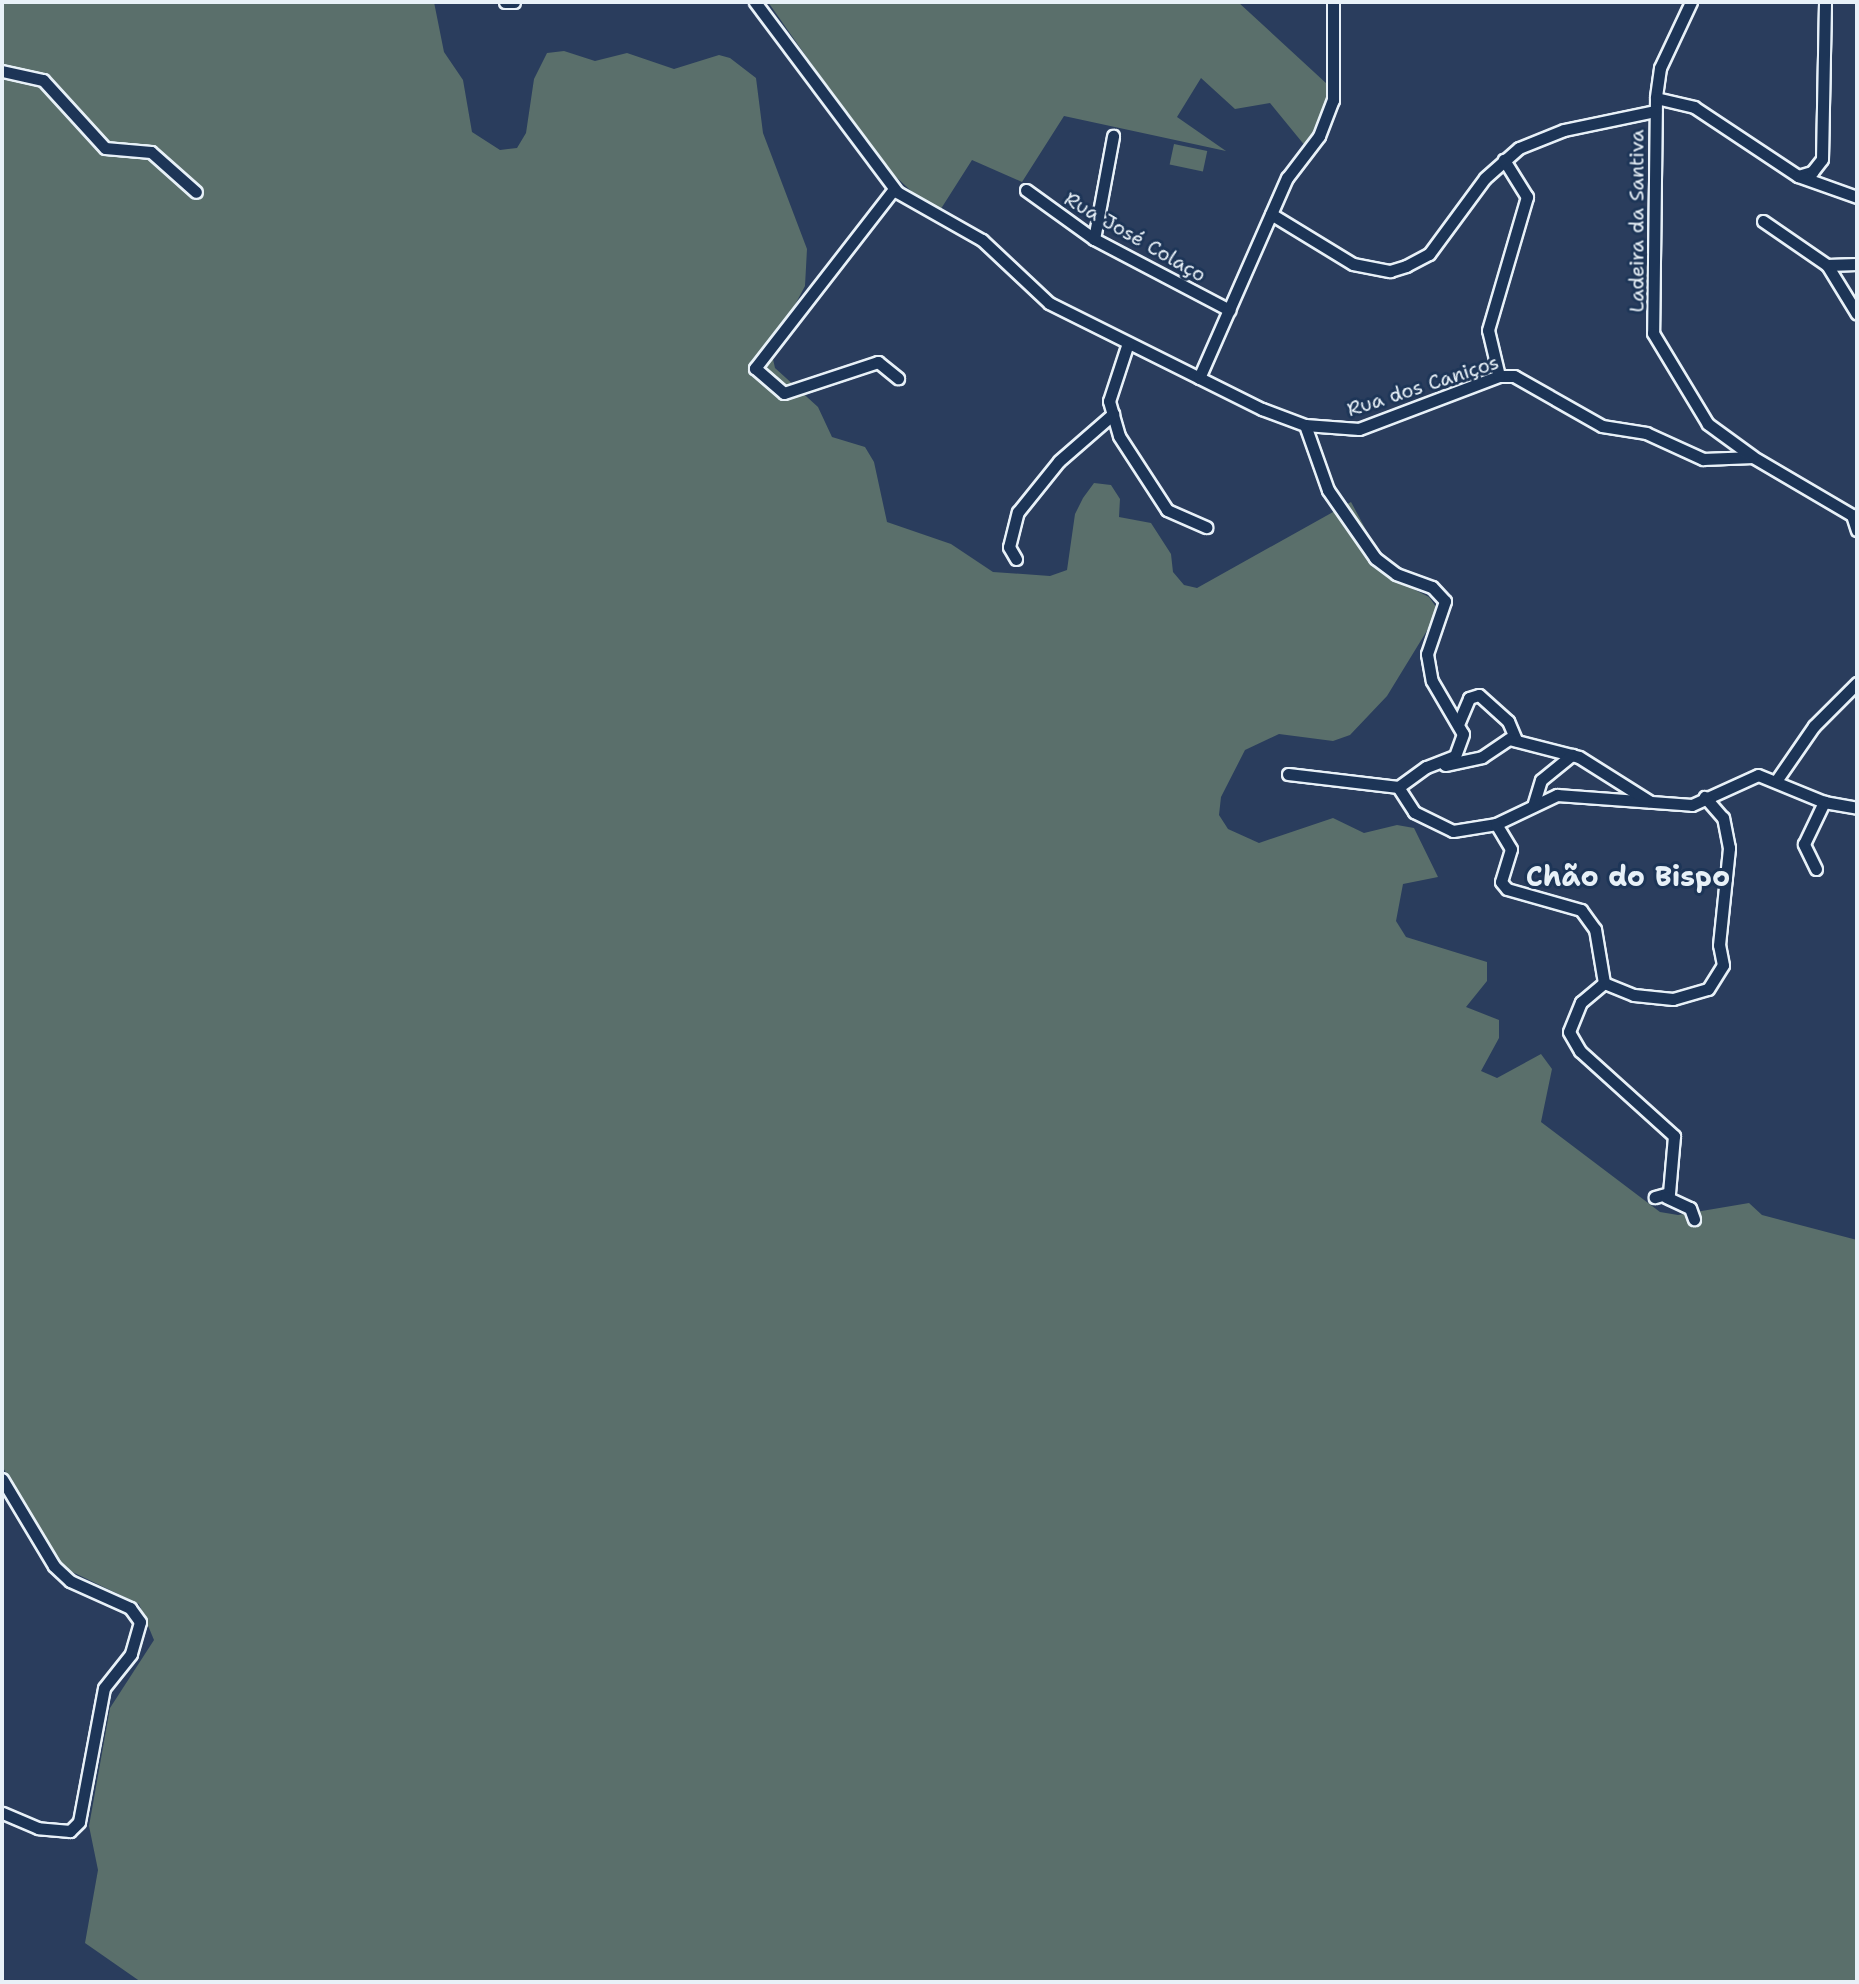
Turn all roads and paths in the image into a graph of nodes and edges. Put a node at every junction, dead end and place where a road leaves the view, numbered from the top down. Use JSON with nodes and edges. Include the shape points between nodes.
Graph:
{"nodes":[{"id":1,"x":505,"y":2,"type":"edge"},
{"id":2,"x":514,"y":2,"type":"edge"},
{"id":3,"x":755,"y":2,"type":"edge"},
{"id":4,"x":1333,"y":2,"type":"edge"},
{"id":5,"x":1691,"y":2,"type":"edge"},
{"id":6,"x":1825,"y":2,"type":"edge"},
{"id":7,"x":2,"y":71,"type":"edge"},
{"id":8,"x":1656,"y":98,"type":"junction"},
{"id":9,"x":1655,"y":111,"type":"junction"},
{"id":10,"x":1113,"y":136,"type":"dead end"},
{"id":11,"x":1504,"y":160,"type":"junction"},
{"id":12,"x":1798,"y":176,"type":"junction"},
{"id":13,"x":894,"y":189,"type":"junction"},
{"id":14,"x":1026,"y":190,"type":"dead end"},
{"id":15,"x":196,"y":192,"type":"dead end"},
{"id":16,"x":1857,"y":197,"type":"edge"},
{"id":17,"x":1271,"y":214,"type":"junction"},
{"id":18,"x":1763,"y":221,"type":"dead end"},
{"id":19,"x":1094,"y":239,"type":"junction"},
{"id":20,"x":1857,"y":264,"type":"edge"},
{"id":21,"x":1827,"y":265,"type":"junction"},
{"id":22,"x":1229,"y":310,"type":"junction"},
{"id":23,"x":1857,"y":314,"type":"edge"},
{"id":24,"x":1128,"y":343,"type":"junction"},
{"id":25,"x":1499,"y":376,"type":"junction"},
{"id":26,"x":898,"y":378,"type":"dead end"},
{"id":27,"x":1199,"y":378,"type":"junction"},
{"id":28,"x":1113,"y":414,"type":"junction"},
{"id":29,"x":1305,"y":425,"type":"junction"},
{"id":30,"x":1753,"y":457,"type":"junction"},
{"id":31,"x":1854,"y":513,"type":"edge"},
{"id":32,"x":1206,"y":527,"type":"dead end"},
{"id":33,"x":1857,"y":530,"type":"edge"},
{"id":34,"x":1016,"y":559,"type":"dead end"},
{"id":35,"x":1857,"y":683,"type":"edge"},
{"id":36,"x":1459,"y":722,"type":"junction"},
{"id":37,"x":1516,"y":740,"type":"junction"},
{"id":38,"x":1572,"y":755,"type":"junction"},
{"id":39,"x":1441,"y":765,"type":"junction"},
{"id":40,"x":1288,"y":774,"type":"dead end"},
{"id":41,"x":1776,"y":781,"type":"junction"},
{"id":42,"x":1398,"y":787,"type":"junction"},
{"id":43,"x":1705,"y":797,"type":"junction"},
{"id":44,"x":1649,"y":801,"type":"junction"},
{"id":45,"x":1824,"y":802,"type":"junction"},
{"id":46,"x":1533,"y":806,"type":"junction"},
{"id":47,"x":1857,"y":808,"type":"edge"},
{"id":48,"x":1496,"y":824,"type":"junction"},
{"id":49,"x":1816,"y":869,"type":"dead end"},
{"id":50,"x":1604,"y":983,"type":"junction"},
{"id":51,"x":1694,"y":1219,"type":"dead end"},
{"id":52,"x":2,"y":1479,"type":"edge"},
{"id":53,"x":2,"y":1813,"type":"edge"}],
"edges":[{"from":1,"to":2,"type":"street"},
{"from":3,"to":13,"type":"street"},
{"from":4,"to":17,"type":"street","via":[[1333,100]]},
{"from":5,"to":8,"type":"street","name":"Ladeira da Santiva","via":[[1660,68]]},
{"from":6,"to":12,"type":"street","via":[[1822,159],[1812,172]]},
{"from":7,"to":15,"type":"street","via":[[43,80],[105,148],[151,152]]},
{"from":8,"to":9,"type":"street","name":"Ladeira da Santiva"},
{"from":8,"to":12,"type":"street","via":[[1694,107]]},
{"from":9,"to":11,"type":"street","via":[[1536,139]]},
{"from":9,"to":30,"type":"street","name":"Ladeira da Santiva","via":[[1653,333],[1708,424]]},
{"from":10,"to":19,"type":"street"},
{"from":11,"to":17,"type":"street","via":[[1429,254],[1390,271],[1353,264]]},
{"from":11,"to":25,"type":"street","via":[[1527,197],[1488,330]]},
{"from":12,"to":16,"type":"street"},
{"from":13,"to":24,"type":"street","name":"Rua dos Caniços","via":[[982,240],[1049,303]]},
{"from":13,"to":26,"type":"street","via":[[755,368],[784,393],[878,362]]},
{"from":14,"to":19,"type":"street","name":"Rua José Colaço"},
{"from":17,"to":22,"type":"street"},
{"from":18,"to":21,"type":"street"},
{"from":19,"to":22,"type":"street","name":"Rua José Colaço"},
{"from":20,"to":21,"type":"street"},
{"from":21,"to":23,"type":"street"},
{"from":22,"to":27,"type":"street"},
{"from":24,"to":27,"type":"street","name":"Rua dos Caniços"},
{"from":24,"to":28,"type":"street","via":[[1109,401]]},
{"from":25,"to":29,"type":"street","name":"Rua dos Caniços","via":[[1359,429]]},
{"from":25,"to":30,"type":"street","name":"Rua dos Caniços","via":[[1531,383],[1582,418],[1646,433],[1703,459]]},
{"from":27,"to":29,"type":"street","name":"Rua dos Caniços"},
{"from":28,"to":32,"type":"street","via":[[1147,486],[1180,520]]},
{"from":28,"to":34,"type":"street","via":[[1059,461],[1018,512],[1009,547]]},
{"from":29,"to":36,"type":"street","via":[[1328,490],[1375,558],[1396,574],[1432,587],[1445,601],[1427,654],[1432,681]]},
{"from":30,"to":31,"type":"street"},
{"from":31,"to":33,"type":"street"},
{"from":35,"to":41,"type":"street","via":[[1814,726]]},
{"from":36,"to":37,"type":"street","via":[[1469,698],[1479,695],[1504,716]]},
{"from":36,"to":39,"type":"street","via":[[1460,747]]},
{"from":37,"to":38,"type":"street"},
{"from":37,"to":39,"type":"street","via":[[1504,740],[1469,762]]},
{"from":38,"to":44,"type":"street"},
{"from":38,"to":46,"type":"street","via":[[1541,780]]},
{"from":39,"to":42,"type":"street","via":[[1426,767]]},
{"from":40,"to":42,"type":"street"},
{"from":41,"to":43,"type":"street","via":[[1758,775]]},
{"from":41,"to":45,"type":"street"},
{"from":42,"to":48,"type":"street","via":[[1414,812],[1453,831]]},
{"from":43,"to":44,"type":"street","via":[[1692,805]]},
{"from":43,"to":50,"type":"street","via":[[1723,818],[1729,848],[1718,978],[1708,989],[1673,999],[1634,995]]},
{"from":44,"to":46,"type":"street","via":[[1557,795]]},
{"from":45,"to":47,"type":"street"},
{"from":45,"to":49,"type":"street","via":[[1804,844]]},
{"from":46,"to":48,"type":"street"},
{"from":48,"to":50,"type":"street","via":[[1511,849],[1501,882],[1507,889],[1581,910],[1595,929]]},
{"from":50,"to":51,"type":"street","via":[[1581,1002],[1569,1032],[1580,1051],[1674,1136],[1660,1197],[1690,1208]]},
{"from":52,"to":53,"type":"street","via":[[54,1566],[70,1581],[130,1608],[140,1622],[131,1654],[104,1688],[79,1822],[70,1831],[38,1828]]}]}
